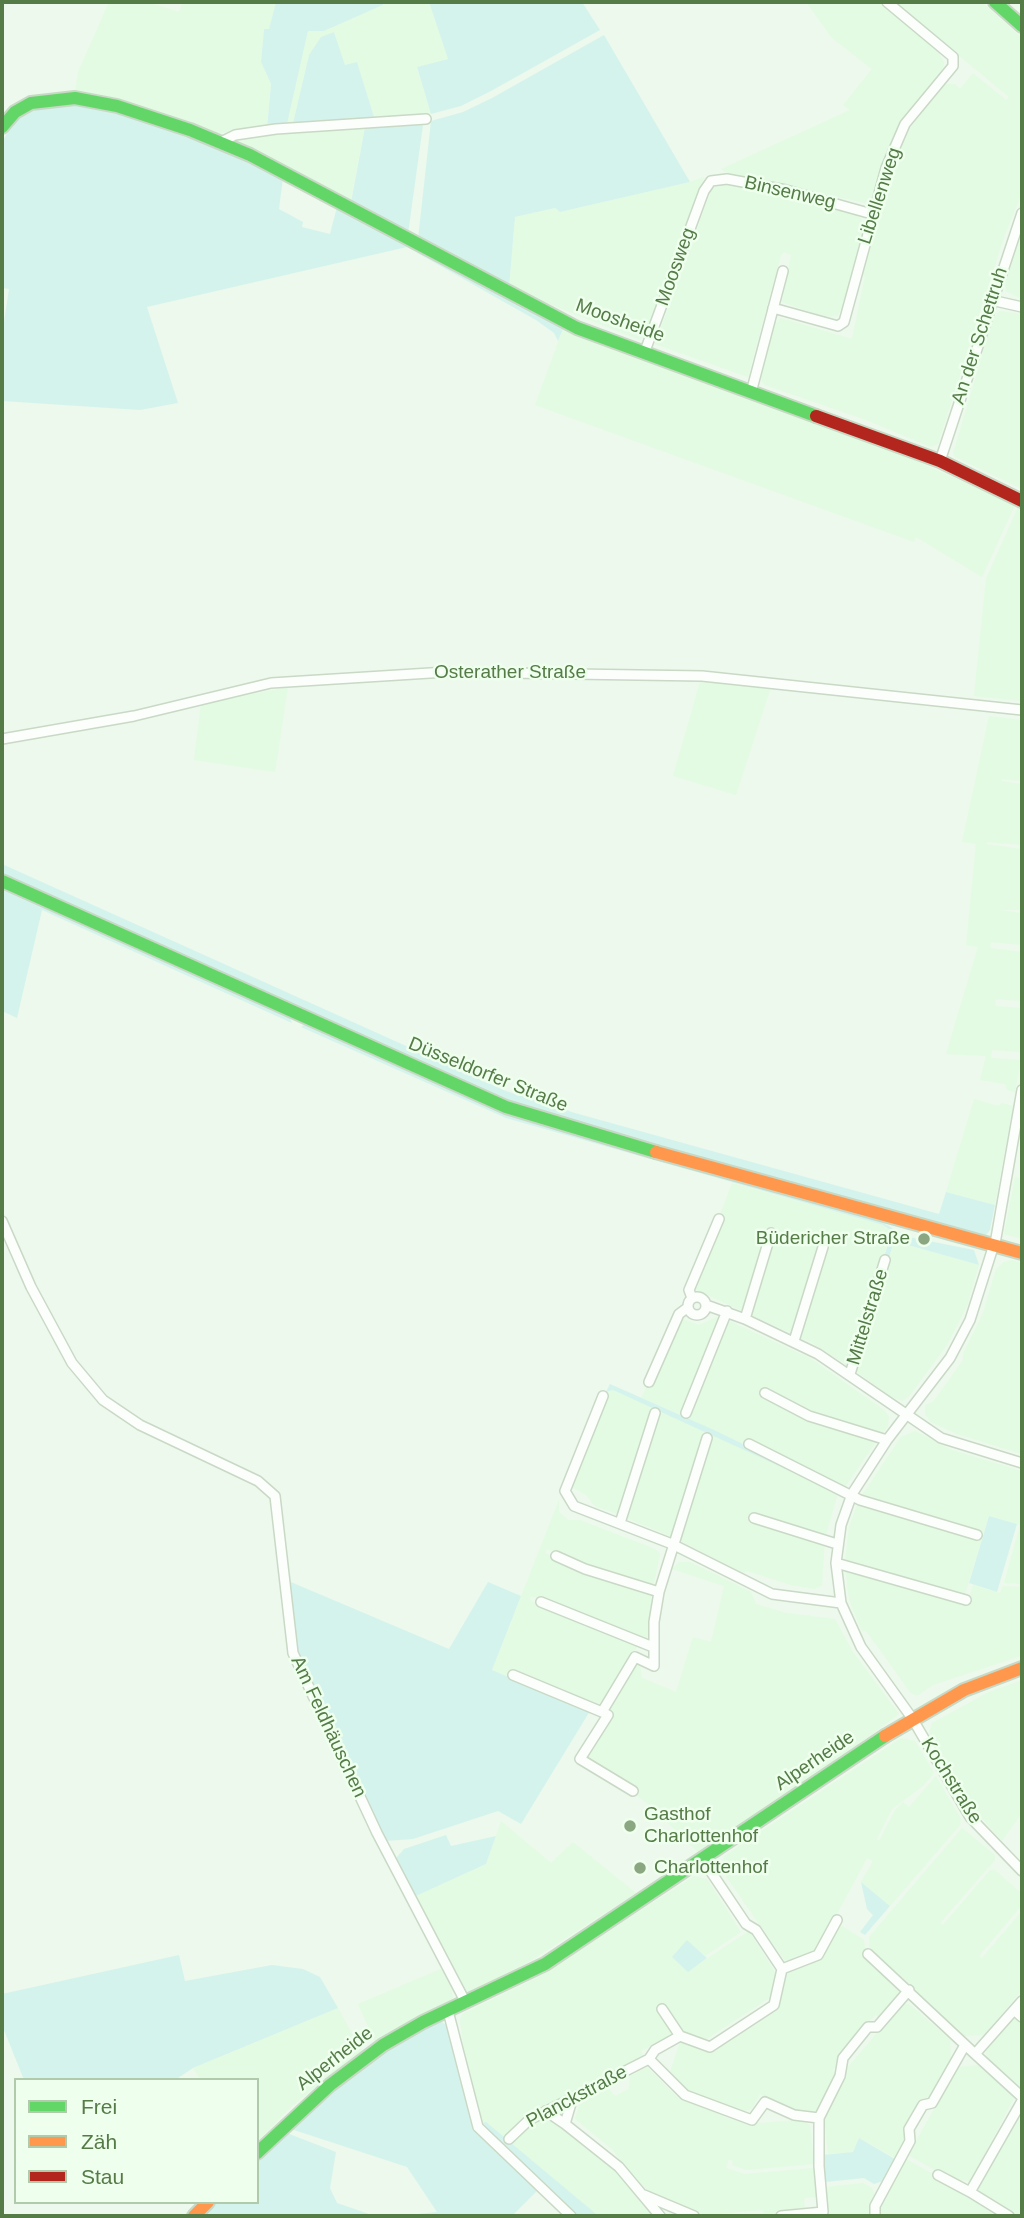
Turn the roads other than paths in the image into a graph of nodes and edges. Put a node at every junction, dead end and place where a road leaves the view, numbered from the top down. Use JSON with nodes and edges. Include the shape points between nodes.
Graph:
{"nodes":[{"id":1,"x":887,"y":2,"type":"edge"},
{"id":2,"x":995,"y":2,"type":"edge"},
{"id":3,"x":1022,"y":26,"type":"edge"},
{"id":4,"x":426,"y":120,"type":"dead end"},
{"id":5,"x":2,"y":127,"type":"edge"},
{"id":6,"x":221,"y":142,"type":"junction"},
{"id":7,"x":708,"y":184,"type":"joint"},
{"id":8,"x":1022,"y":213,"type":"edge"},
{"id":9,"x":872,"y":214,"type":"junction"},
{"id":10,"x":783,"y":271,"type":"dead end"},
{"id":11,"x":992,"y":300,"type":"junction"},
{"id":12,"x":1022,"y":307,"type":"edge"},
{"id":13,"x":773,"y":308,"type":"junction"},
{"id":14,"x":645,"y":351,"type":"junction"},
{"id":15,"x":752,"y":389,"type":"junction"},
{"id":16,"x":940,"y":461,"type":"junction"},
{"id":17,"x":1022,"y":501,"type":"edge"},
{"id":18,"x":1022,"y":710,"type":"edge"},
{"id":19,"x":2,"y":740,"type":"edge"},
{"id":20,"x":2,"y":881,"type":"edge"},
{"id":21,"x":1022,"y":1090,"type":"edge"},
{"id":22,"x":719,"y":1219,"type":"dead end"},
{"id":23,"x":2,"y":1221,"type":"edge"},
{"id":24,"x":771,"y":1233,"type":"dead end"},
{"id":25,"x":994,"y":1245,"type":"junction"},
{"id":26,"x":823,"y":1247,"type":"dead end"},
{"id":27,"x":1022,"y":1253,"type":"edge"},
{"id":28,"x":885,"y":1260,"type":"dead end"},
{"id":29,"x":692,"y":1298,"type":"junction"},
{"id":30,"x":706,"y":1305,"type":"junction"},
{"id":31,"x":687,"y":1308,"type":"junction"},
{"id":32,"x":727,"y":1311,"type":"junction"},
{"id":33,"x":745,"y":1319,"type":"junction"},
{"id":34,"x":793,"y":1341,"type":"junction"},
{"id":35,"x":850,"y":1374,"type":"junction"},
{"id":36,"x":649,"y":1382,"type":"dead end"},
{"id":37,"x":765,"y":1393,"type":"dead end"},
{"id":38,"x":603,"y":1395,"type":"dead end"},
{"id":39,"x":655,"y":1413,"type":"dead end"},
{"id":40,"x":686,"y":1413,"type":"dead end"},
{"id":41,"x":906,"y":1415,"type":"junction"},
{"id":42,"x":706,"y":1438,"type":"dead end"},
{"id":43,"x":887,"y":1440,"type":"junction"},
{"id":44,"x":749,"y":1444,"type":"dead end"},
{"id":45,"x":1022,"y":1463,"type":"edge"},
{"id":46,"x":852,"y":1494,"type":"junction"},
{"id":47,"x":754,"y":1518,"type":"dead end"},
{"id":48,"x":620,"y":1523,"type":"junction"},
{"id":49,"x":977,"y":1535,"type":"dead end"},
{"id":50,"x":836,"y":1544,"type":"junction"},
{"id":51,"x":672,"y":1545,"type":"junction"},
{"id":52,"x":556,"y":1556,"type":"dead end"},
{"id":53,"x":836,"y":1563,"type":"junction"},
{"id":54,"x":659,"y":1592,"type":"junction"},
{"id":55,"x":966,"y":1600,"type":"dead end"},
{"id":56,"x":541,"y":1602,"type":"dead end"},
{"id":57,"x":841,"y":1603,"type":"junction"},
{"id":58,"x":653,"y":1647,"type":"junction"},
{"id":59,"x":1022,"y":1668,"type":"edge"},
{"id":60,"x":513,"y":1675,"type":"dead end"},
{"id":61,"x":602,"y":1712,"type":"junction"},
{"id":62,"x":912,"y":1718,"type":"junction"},
{"id":63,"x":633,"y":1791,"type":"dead end"},
{"id":64,"x":703,"y":1860,"type":"junction"},
{"id":65,"x":1022,"y":1871,"type":"edge"},
{"id":66,"x":837,"y":1920,"type":"dead end"},
{"id":67,"x":868,"y":1954,"type":"dead end"},
{"id":68,"x":782,"y":1969,"type":"junction"},
{"id":69,"x":909,"y":1990,"type":"junction"},
{"id":70,"x":1022,"y":2001,"type":"edge"},
{"id":71,"x":466,"y":2003,"type":"junction"},
{"id":72,"x":662,"y":2009,"type":"dead end"},
{"id":73,"x":448,"y":2011,"type":"junction"},
{"id":74,"x":1018,"y":2013,"type":"edge"},
{"id":75,"x":680,"y":2036,"type":"junction"},
{"id":76,"x":965,"y":2045,"type":"junction"},
{"id":77,"x":975,"y":2054,"type":"junction"},
{"id":78,"x":649,"y":2059,"type":"junction"},
{"id":79,"x":1022,"y":2099,"type":"edge"},
{"id":80,"x":572,"y":2100,"type":"junction"},
{"id":81,"x":546,"y":2110,"type":"junction"},
{"id":82,"x":820,"y":2118,"type":"junction"},
{"id":83,"x":565,"y":2124,"type":"junction"},
{"id":84,"x":509,"y":2139,"type":"dead end"},
{"id":85,"x":259,"y":2151,"type":"edge"},
{"id":86,"x":938,"y":2175,"type":"dead end"},
{"id":87,"x":970,"y":2192,"type":"junction"},
{"id":88,"x":641,"y":2194,"type":"junction"},
{"id":89,"x":570,"y":2216,"type":"edge"},
{"id":90,"x":660,"y":2216,"type":"edge"},
{"id":91,"x":694,"y":2216,"type":"edge"},
{"id":92,"x":781,"y":2216,"type":"edge"},
{"id":93,"x":875,"y":2216,"type":"edge"},
{"id":94,"x":1009,"y":2216,"type":"edge"}],
"edges":[{"from":1,"to":9,"type":"street","name":"Libellenweg","via":[[953,57],[953,66],[905,124]]},
{"from":2,"to":3,"type":"street"},
{"from":4,"to":6,"type":"street","via":[[290,127],[235,135]]},
{"from":5,"to":6,"type":"street","name":"Moosheide","via":[[31,103],[75,98],[117,106]]},
{"from":6,"to":14,"type":"street","name":"Moosheide","via":[[578,328]]},
{"from":7,"to":9,"type":"street","name":"Binsenweg","via":[[716,179],[735,180]]},
{"from":7,"to":14,"type":"street","name":"Moosweg"},
{"from":8,"to":11,"type":"street","name":"An der Schettruh"},
{"from":9,"to":13,"type":"street","name":"Libellenweg","via":[[844,322],[838,326]]},
{"from":10,"to":13,"type":"street"},
{"from":11,"to":12,"type":"street"},
{"from":11,"to":16,"type":"street","name":"An der Schettruh"},
{"from":13,"to":15,"type":"street"},
{"from":14,"to":15,"type":"street","name":"Moosheide"},
{"from":15,"to":16,"type":"street","name":"Moosheide"},
{"from":16,"to":17,"type":"street","name":"Moosheide"},
{"from":18,"to":19,"type":"street","name":"Osterather Straße","via":[[724,678],[456,672],[271,683],[134,716]]},
{"from":20,"to":25,"type":"street","name":"Düsseldorfer Straße","via":[[506,1107]]},
{"from":21,"to":25,"type":"street"},
{"from":22,"to":29,"type":"street","via":[[689,1290]]},
{"from":23,"to":71,"type":"street","name":"Am Feldhäuschen","via":[[72,1363],[103,1400],[140,1425],[257,1481],[275,1496],[293,1653],[377,1833]]},
{"from":24,"to":33,"type":"street"},
{"from":25,"to":27,"type":"street","name":"Düsseldorfer Straße"},
{"from":25,"to":41,"type":"street","via":[[971,1320],[950,1358]]},
{"from":26,"to":34,"type":"street"},
{"from":28,"to":35,"type":"street","name":"Mittelstraße"},
{"from":29,"to":30,"type":"street","name":"Mittelstraße","via":[[700,1297]]},
{"from":29,"to":31,"type":"street"},
{"from":30,"to":31,"type":"street","name":"Mittelstraße","via":[[699,1315]]},
{"from":30,"to":32,"type":"street","name":"Mittelstraße"},
{"from":31,"to":36,"type":"street","via":[[679,1314]]},
{"from":32,"to":33,"type":"street","name":"Mittelstraße"},
{"from":32,"to":40,"type":"street"},
{"from":33,"to":34,"type":"street","name":"Mittelstraße"},
{"from":34,"to":35,"type":"street","name":"Mittelstraße"},
{"from":35,"to":41,"type":"street","name":"Mittelstraße"},
{"from":37,"to":43,"type":"street","via":[[809,1416]]},
{"from":38,"to":48,"type":"street","via":[[565,1491],[574,1506]]},
{"from":39,"to":48,"type":"street"},
{"from":41,"to":43,"type":"street"},
{"from":41,"to":45,"type":"street","name":"Mittelstraße","via":[[942,1437]]},
{"from":42,"to":51,"type":"street"},
{"from":43,"to":46,"type":"street"},
{"from":44,"to":46,"type":"street"},
{"from":46,"to":49,"type":"street"},
{"from":46,"to":50,"type":"street"},
{"from":47,"to":50,"type":"street"},
{"from":48,"to":51,"type":"street"},
{"from":50,"to":53,"type":"street"},
{"from":51,"to":54,"type":"street"},
{"from":51,"to":57,"type":"street","via":[[772,1594]]},
{"from":52,"to":54,"type":"street"},
{"from":53,"to":55,"type":"street"},
{"from":53,"to":57,"type":"street"},
{"from":54,"to":58,"type":"street"},
{"from":56,"to":58,"type":"street"},
{"from":57,"to":62,"type":"street","via":[[861,1647]]},
{"from":58,"to":61,"type":"street","via":[[654,1666],[635,1657]]},
{"from":59,"to":62,"type":"street","name":"Alperheide"},
{"from":60,"to":61,"type":"street"},
{"from":61,"to":63,"type":"street","via":[[608,1715],[580,1759]]},
{"from":62,"to":64,"type":"street","name":"Alperheide"},
{"from":62,"to":65,"type":"street","name":"Kochstraße","via":[[970,1817]]},
{"from":64,"to":68,"type":"street"},
{"from":64,"to":71,"type":"street","name":"Alperheide","via":[[545,1964]]},
{"from":66,"to":68,"type":"street","via":[[818,1955]]},
{"from":67,"to":69,"type":"street"},
{"from":68,"to":75,"type":"street","via":[[775,2005],[710,2047]]},
{"from":69,"to":76,"type":"street","via":[[917,2003]]},
{"from":69,"to":82,"type":"street","via":[[877,2027],[868,2027],[843,2058],[840,2076]]},
{"from":70,"to":74,"type":"street"},
{"from":71,"to":73,"type":"street","name":"Alperheide"},
{"from":72,"to":75,"type":"street"},
{"from":73,"to":85,"type":"street","name":"Alperheide","via":[[357,2063]]},
{"from":73,"to":89,"type":"street","via":[[478,2127]]},
{"from":74,"to":77,"type":"street"},
{"from":75,"to":78,"type":"street","name":"Planckstraße","via":[[655,2050]]},
{"from":76,"to":77,"type":"street"},
{"from":76,"to":93,"type":"street","via":[[932,2103],[923,2105],[909,2129],[910,2141],[875,2206]]},
{"from":77,"to":79,"type":"street"},
{"from":78,"to":80,"type":"street","name":"Planckstraße"},
{"from":78,"to":82,"type":"street","name":"Planckstraße","via":[[685,2095],[752,2120],[765,2102],[794,2115]]},
{"from":79,"to":87,"type":"street"},
{"from":80,"to":81,"type":"street","name":"Planckstraße"},
{"from":80,"to":83,"type":"street"},
{"from":81,"to":83,"type":"street"},
{"from":81,"to":84,"type":"street","name":"Planckstraße"},
{"from":82,"to":92,"type":"street","via":[[823,2212]]},
{"from":83,"to":88,"type":"street","via":[[619,2167]]},
{"from":86,"to":87,"type":"street"},
{"from":87,"to":94,"type":"street"},
{"from":88,"to":90,"type":"street"},
{"from":88,"to":91,"type":"street"}]}
